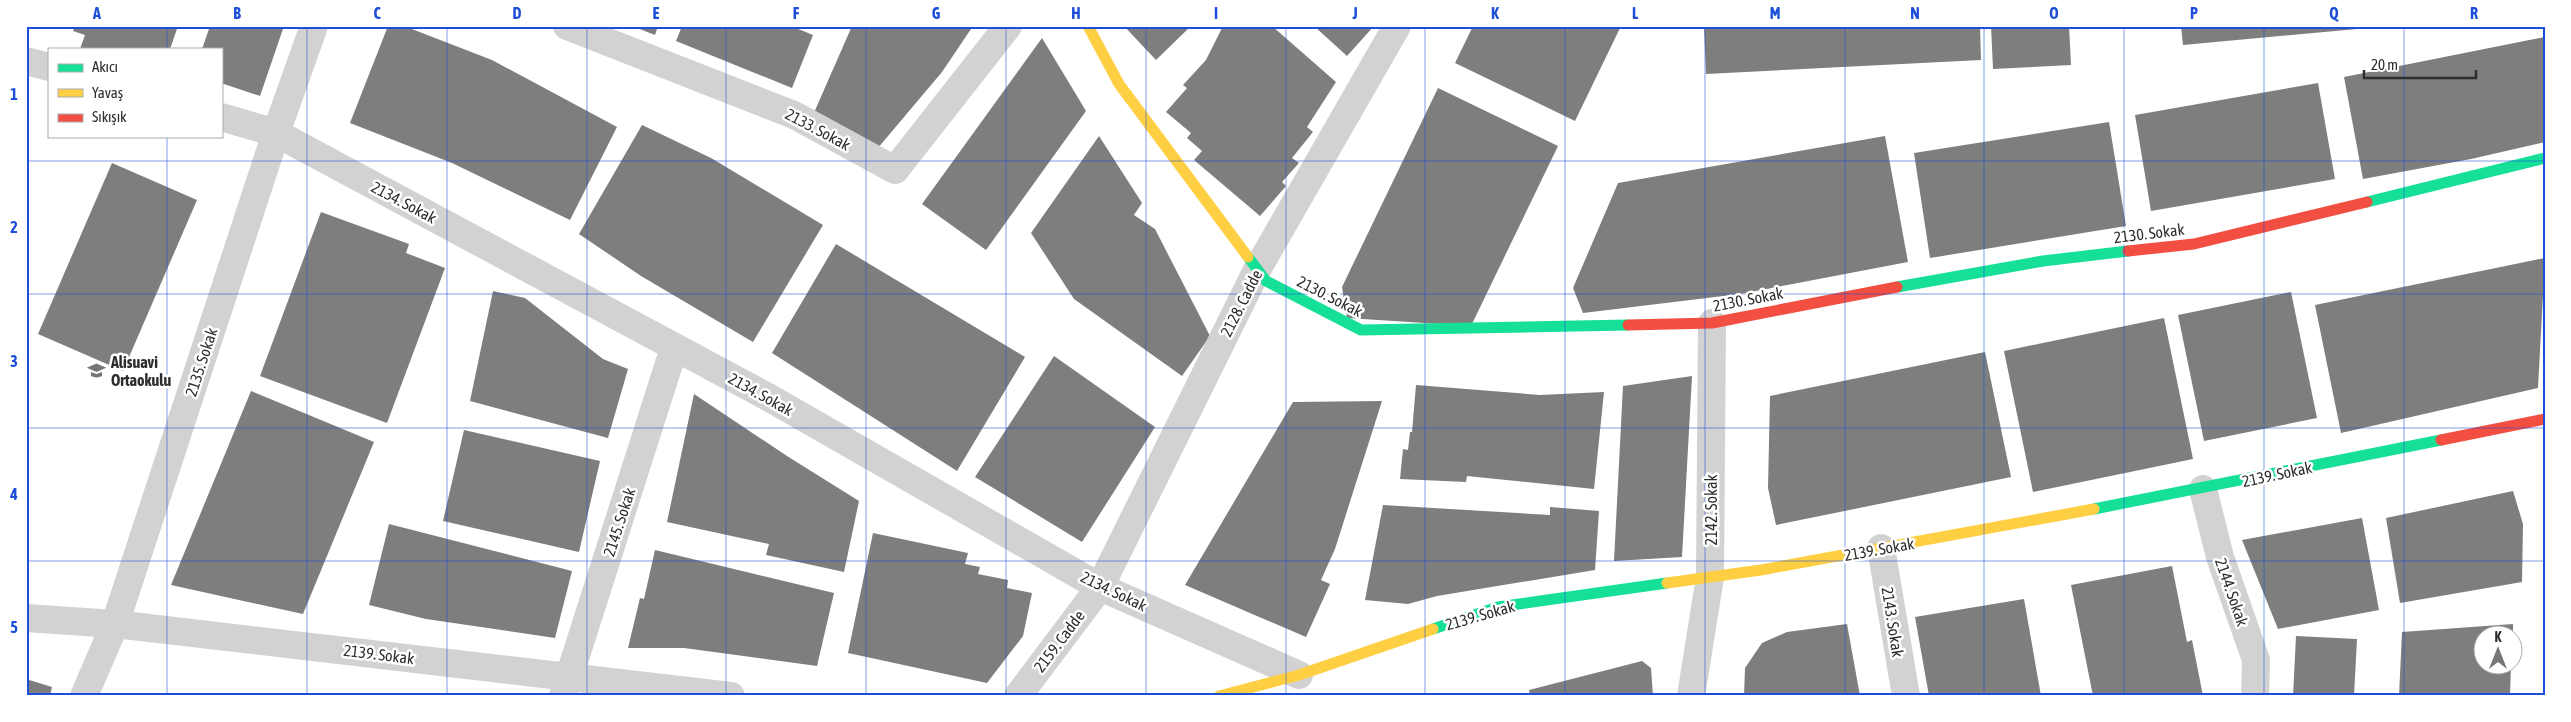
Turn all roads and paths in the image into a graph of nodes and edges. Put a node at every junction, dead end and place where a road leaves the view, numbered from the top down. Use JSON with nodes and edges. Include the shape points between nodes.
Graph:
{"nodes":[{"id":1,"x":314,"y":26,"type":"edge"},
{"id":2,"x":567,"y":26,"type":"edge"},
{"id":3,"x":1008,"y":26,"type":"edge"},
{"id":4,"x":1088,"y":26,"type":"edge"},
{"id":5,"x":1397,"y":26,"type":"edge"},
{"id":6,"x":26,"y":61,"type":"edge"},
{"id":7,"x":48,"y":67,"type":"edge"},
{"id":8,"x":222,"y":117,"type":"edge"},
{"id":9,"x":276,"y":133,"type":"junction"},
{"id":10,"x":2545,"y":158,"type":"edge"},
{"id":11,"x":1258,"y":268,"type":"junction"},
{"id":12,"x":1712,"y":322,"type":"junction"},
{"id":13,"x":674,"y":348,"type":"junction"},
{"id":14,"x":2545,"y":419,"type":"edge"},
{"id":15,"x":2203,"y":489,"type":"junction"},
{"id":16,"x":1881,"y":548,"type":"junction"},
{"id":17,"x":1710,"y":577,"type":"junction"},
{"id":18,"x":1100,"y":587,"type":"junction"},
{"id":19,"x":26,"y":618,"type":"edge"},
{"id":20,"x":115,"y":624,"type":"junction"},
{"id":21,"x":1299,"y":675,"type":"junction"},
{"id":22,"x":567,"y":686,"type":"edge"},
{"id":23,"x":84,"y":696,"type":"edge"},
{"id":24,"x":731,"y":696,"type":"edge"},
{"id":25,"x":1018,"y":696,"type":"edge"},
{"id":26,"x":1219,"y":696,"type":"edge"},
{"id":27,"x":1691,"y":696,"type":"edge"},
{"id":28,"x":1906,"y":696,"type":"edge"},
{"id":29,"x":2255,"y":696,"type":"edge"}],
"edges":[{"from":1,"to":9,"type":"street","name":"2135. Sokak"},
{"from":2,"to":3,"type":"street","name":"2133. Sokak","via":[[794,115],[894,170]]},
{"from":4,"to":11,"type":"street","name":"2130. Sokak","via":[[1120,84]]},
{"from":5,"to":11,"type":"street","name":"2128. Cadde"},
{"from":6,"to":7,"type":"street"},
{"from":8,"to":9,"type":"street","name":"2134. Sokak"},
{"from":9,"to":13,"type":"street","name":"2134. Sokak"},
{"from":9,"to":20,"type":"street","name":"2135. Sokak"},
{"from":10,"to":12,"type":"street","name":"2130. Sokak","via":[[2194,244],[2043,261]]},
{"from":11,"to":12,"type":"street","name":"2130. Sokak","via":[[1266,281],[1361,330]]},
{"from":11,"to":18,"type":"street","name":"2128. Cadde"},
{"from":12,"to":17,"type":"street","name":"2142. Sokak"},
{"from":13,"to":18,"type":"street","name":"2134. Sokak","via":[[766,396]]},
{"from":13,"to":22,"type":"street","name":"2145. Sokak"},
{"from":14,"to":15,"type":"street","name":"2139. Sokak"},
{"from":15,"to":16,"type":"street","name":"2139. Sokak"},
{"from":15,"to":29,"type":"street","name":"2144. Sokak","via":[[2220,557],[2256,660]]},
{"from":16,"to":17,"type":"street","name":"2139. Sokak"},
{"from":16,"to":28,"type":"street","name":"2143. Sokak"},
{"from":17,"to":21,"type":"street","name":"2139. Sokak","via":[[1498,607]]},
{"from":17,"to":27,"type":"street","name":"2142. Sokak"},
{"from":18,"to":21,"type":"street","name":"2134. Sokak"},
{"from":18,"to":25,"type":"street","name":"2159. Cadde"},
{"from":19,"to":20,"type":"street","name":"2139. Sokak"},
{"from":20,"to":22,"type":"street","name":"2139. Sokak"},
{"from":20,"to":23,"type":"street","name":"2135. Sokak"},
{"from":21,"to":26,"type":"street","name":"2139. Sokak"},
{"from":22,"to":24,"type":"street","name":"2139. Sokak"}]}
